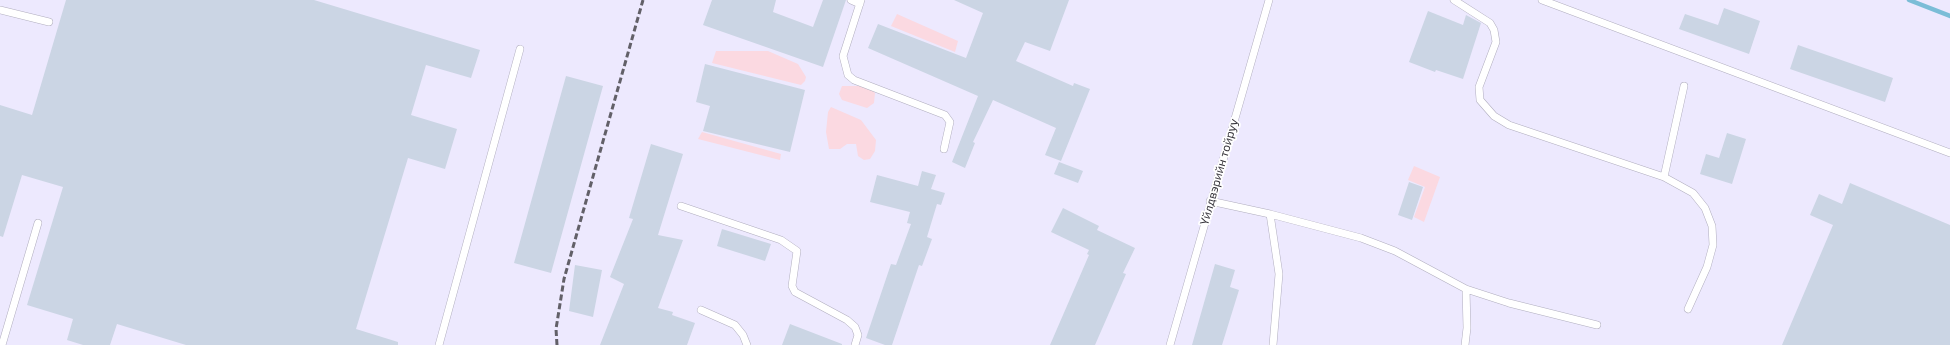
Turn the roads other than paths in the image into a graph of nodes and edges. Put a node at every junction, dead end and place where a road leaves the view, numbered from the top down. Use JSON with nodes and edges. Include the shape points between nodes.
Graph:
{"nodes":[{"id":1,"x":850,"y":0,"type":"edge"},
{"id":2,"x":1269,"y":0,"type":"edge"},
{"id":3,"x":1454,"y":0,"type":"edge"},
{"id":4,"x":1542,"y":0,"type":"edge"},
{"id":5,"x":861,"y":2,"type":"edge"},
{"id":6,"x":0,"y":10,"type":"edge"},
{"id":7,"x":49,"y":22,"type":"dead end"},
{"id":8,"x":520,"y":49,"type":"dead end"},
{"id":9,"x":1684,"y":86,"type":"dead end"},
{"id":10,"x":944,"y":149,"type":"dead end"},
{"id":11,"x":1950,"y":152,"type":"edge"},
{"id":12,"x":1664,"y":178,"type":"junction"},
{"id":13,"x":1210,"y":201,"type":"junction"},
{"id":14,"x":681,"y":206,"type":"dead end"},
{"id":15,"x":1270,"y":214,"type":"junction"},
{"id":16,"x":38,"y":223,"type":"dead end"},
{"id":17,"x":1466,"y":289,"type":"junction"},
{"id":18,"x":1688,"y":308,"type":"dead end"},
{"id":19,"x":701,"y":310,"type":"dead end"},
{"id":20,"x":1597,"y":325,"type":"dead end"},
{"id":21,"x":2,"y":345,"type":"edge"},
{"id":22,"x":439,"y":345,"type":"edge"},
{"id":23,"x":747,"y":345,"type":"edge"},
{"id":24,"x":855,"y":345,"type":"edge"},
{"id":25,"x":1170,"y":345,"type":"edge"},
{"id":26,"x":1273,"y":345,"type":"edge"},
{"id":27,"x":1465,"y":345,"type":"edge"}],
"edges":[{"from":1,"to":5,"type":"lane"},
{"from":2,"to":13,"type":"lane","name":"Үйлдвэрийн тойруу"},
{"from":3,"to":12,"type":"lane","via":[[1490,23],[1494,30],[1496,42],[1479,87],[1480,100],[1494,116],[1509,125]]},
{"from":4,"to":11,"type":"lane"},
{"from":5,"to":10,"type":"lane","via":[[843,56],[848,75],[854,80],[945,115],[950,122]]},
{"from":6,"to":7,"type":"lane"},
{"from":8,"to":22,"type":"lane"},
{"from":9,"to":12,"type":"lane"},
{"from":12,"to":18,"type":"lane","via":[[1693,193],[1705,208],[1712,226],[1713,245],[1707,266]]},
{"from":13,"to":15,"type":"lane"},
{"from":13,"to":25,"type":"lane","name":"Үйлдвэрийн тойруу"},
{"from":14,"to":24,"type":"lane","via":[[781,240],[797,251],[792,286],[795,292],[847,320],[855,327],[858,335]]},
{"from":15,"to":17,"type":"lane","via":[[1361,238],[1395,251]]},
{"from":15,"to":26,"type":"lane","via":[[1279,274]]},
{"from":16,"to":21,"type":"lane"},
{"from":17,"to":20,"type":"lane","via":[[1509,304]]},
{"from":17,"to":27,"type":"lane"},
{"from":19,"to":23,"type":"lane","via":[[735,325]]}]}
